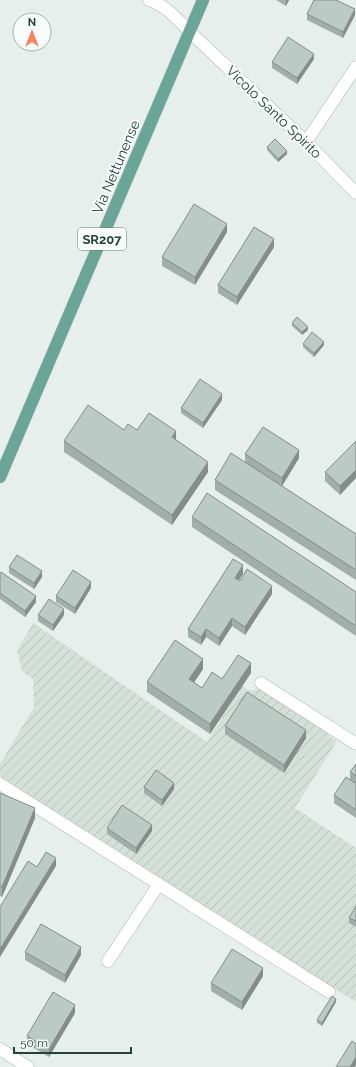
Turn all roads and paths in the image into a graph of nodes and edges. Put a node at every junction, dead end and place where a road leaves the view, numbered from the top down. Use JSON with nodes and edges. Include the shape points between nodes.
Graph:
{"nodes":[{"id":1,"x":149,"y":0,"type":"edge"},
{"id":2,"x":203,"y":0,"type":"edge"},
{"id":3,"x":190,"y":32,"type":"junction"},
{"id":4,"x":356,"y":67,"type":"edge"},
{"id":5,"x":306,"y":142,"type":"junction"},
{"id":6,"x":356,"y":194,"type":"edge"},
{"id":7,"x":0,"y":477,"type":"edge"},
{"id":8,"x":261,"y":683,"type":"dead end"},
{"id":9,"x":356,"y":744,"type":"edge"},
{"id":10,"x":0,"y":784,"type":"edge"},
{"id":11,"x":159,"y":884,"type":"junction"},
{"id":12,"x":108,"y":961,"type":"dead end"},
{"id":13,"x":330,"y":992,"type":"dead end"},
{"id":14,"x":0,"y":1049,"type":"edge"},
{"id":15,"x":28,"y":1067,"type":"edge"}],
"edges":[{"from":1,"to":3,"type":"street","name":"Vicolo Santo Spirito","via":[[170,12]]},
{"from":2,"to":3,"type":"main road","name":"Via Nettunense","number":"SR207"},
{"from":3,"to":5,"type":"street","name":"Vicolo Santo Spirito"},
{"from":3,"to":7,"type":"main road","name":"Via Nettunense","number":"SR207"},
{"from":4,"to":5,"type":"street"},
{"from":5,"to":6,"type":"street","name":"Vicolo Santo Spirito"},
{"from":8,"to":9,"type":"street"},
{"from":10,"to":11,"type":"street"},
{"from":11,"to":12,"type":"street"},
{"from":11,"to":13,"type":"street"},
{"from":14,"to":15,"type":"street"}]}
